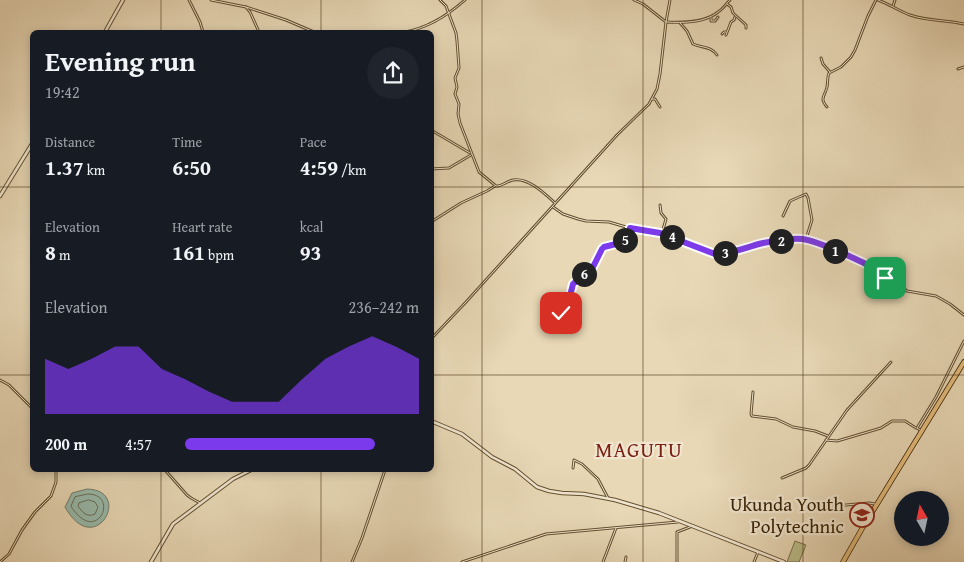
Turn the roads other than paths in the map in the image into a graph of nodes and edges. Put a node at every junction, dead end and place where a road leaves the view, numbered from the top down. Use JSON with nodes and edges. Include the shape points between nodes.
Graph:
{"nodes":[{"id":1,"x":123,"y":0,"type":"edge"},
{"id":2,"x":189,"y":0,"type":"edge"},
{"id":3,"x":211,"y":0,"type":"edge"},
{"id":4,"x":440,"y":0,"type":"edge"},
{"id":5,"x":465,"y":0,"type":"edge"},
{"id":6,"x":634,"y":0,"type":"edge"},
{"id":7,"x":670,"y":0,"type":"edge"},
{"id":8,"x":730,"y":0,"type":"edge"},
{"id":9,"x":877,"y":0,"type":"edge"},
{"id":10,"x":895,"y":0,"type":"edge"},
{"id":11,"x":882,"y":1,"type":"edge"},
{"id":12,"x":727,"y":3,"type":"junction"},
{"id":13,"x":892,"y":7,"type":"junction"},
{"id":14,"x":246,"y":8,"type":"junction"},
{"id":15,"x":448,"y":12,"type":"junction"},
{"id":16,"x":736,"y":16,"type":"junction"},
{"id":17,"x":710,"y":17,"type":"junction"},
{"id":18,"x":718,"y":17,"type":"dead end"},
{"id":19,"x":666,"y":22,"type":"junction"},
{"id":20,"x":679,"y":22,"type":"junction"},
{"id":21,"x":964,"y":24,"type":"edge"},
{"id":22,"x":746,"y":28,"type":"dead end"},
{"id":23,"x":106,"y":30,"type":"edge"},
{"id":24,"x":202,"y":30,"type":"edge"},
{"id":25,"x":258,"y":30,"type":"edge"},
{"id":26,"x":309,"y":30,"type":"edge"},
{"id":27,"x":411,"y":30,"type":"edge"},
{"id":28,"x":722,"y":34,"type":"dead end"},
{"id":29,"x":717,"y":55,"type":"dead end"},
{"id":30,"x":820,"y":58,"type":"dead end"},
{"id":31,"x":964,"y":67,"type":"edge"},
{"id":32,"x":958,"y":69,"type":"dead end"},
{"id":33,"x":830,"y":72,"type":"junction"},
{"id":34,"x":652,"y":100,"type":"junction"},
{"id":35,"x":660,"y":107,"type":"dead end"},
{"id":36,"x":827,"y":107,"type":"dead end"},
{"id":37,"x":434,"y":132,"type":"edge"},
{"id":38,"x":30,"y":147,"type":"edge"},
{"id":39,"x":472,"y":154,"type":"junction"},
{"id":40,"x":434,"y":169,"type":"edge"},
{"id":41,"x":496,"y":186,"type":"junction"},
{"id":42,"x":0,"y":196,"type":"edge"},
{"id":43,"x":555,"y":203,"type":"junction"},
{"id":44,"x":660,"y":205,"type":"dead end"},
{"id":45,"x":553,"y":206,"type":"junction"},
{"id":46,"x":783,"y":216,"type":"dead end"},
{"id":47,"x":434,"y":220,"type":"edge"},
{"id":48,"x":630,"y":228,"type":"junction"},
{"id":49,"x":662,"y":234,"type":"junction"},
{"id":50,"x":806,"y":240,"type":"junction"},
{"id":51,"x":561,"y":313,"type":"dead end"},
{"id":52,"x":964,"y":315,"type":"edge"},
{"id":53,"x":434,"y":336,"type":"edge"},
{"id":54,"x":964,"y":341,"type":"edge"},
{"id":55,"x":891,"y":362,"type":"dead end"},
{"id":56,"x":964,"y":362,"type":"edge"},
{"id":57,"x":962,"y":370,"type":"edge"},
{"id":58,"x":0,"y":380,"type":"edge"},
{"id":59,"x":753,"y":392,"type":"dead end"},
{"id":60,"x":30,"y":406,"type":"edge"},
{"id":61,"x":434,"y":422,"type":"edge"},
{"id":62,"x":917,"y":428,"type":"junction"},
{"id":63,"x":922,"y":431,"type":"junction"},
{"id":64,"x":829,"y":436,"type":"junction"},
{"id":65,"x":826,"y":440,"type":"junction"},
{"id":66,"x":573,"y":468,"type":"dead end"},
{"id":67,"x":56,"y":472,"type":"edge"},
{"id":68,"x":167,"y":472,"type":"edge"},
{"id":69,"x":247,"y":472,"type":"edge"},
{"id":70,"x":384,"y":472,"type":"edge"},
{"id":71,"x":782,"y":478,"type":"dead end"},
{"id":72,"x":608,"y":499,"type":"junction"},
{"id":73,"x":200,"y":503,"type":"junction"},
{"id":74,"x":877,"y":504,"type":"junction"},
{"id":75,"x":812,"y":508,"type":"dead end"},
{"id":76,"x":679,"y":522,"type":"junction"},
{"id":77,"x":691,"y":526,"type":"junction"},
{"id":78,"x":617,"y":527,"type":"junction"},
{"id":79,"x":758,"y":551,"type":"junction"},
{"id":80,"x":476,"y":557,"type":"junction"},
{"id":81,"x":626,"y":557,"type":"dead end"},
{"id":82,"x":0,"y":562,"type":"edge"},
{"id":83,"x":151,"y":562,"type":"edge"},
{"id":84,"x":352,"y":562,"type":"edge"},
{"id":85,"x":462,"y":562,"type":"edge"},
{"id":86,"x":476,"y":562,"type":"edge"},
{"id":87,"x":603,"y":562,"type":"edge"},
{"id":88,"x":625,"y":562,"type":"edge"},
{"id":89,"x":677,"y":562,"type":"edge"},
{"id":90,"x":754,"y":562,"type":"edge"},
{"id":91,"x":784,"y":562,"type":"edge"},
{"id":92,"x":843,"y":562,"type":"edge"}],
"edges":[{"from":1,"to":23,"type":"street"},
{"from":2,"to":24,"type":"street"},
{"from":3,"to":14,"type":"street"},
{"from":4,"to":15,"type":"street"},
{"from":5,"to":15,"type":"street"},
{"from":6,"to":19,"type":"street"},
{"from":7,"to":19,"type":"street"},
{"from":8,"to":12,"type":"street"},
{"from":9,"to":11,"type":"street"},
{"from":9,"to":33,"type":"street","via":[[851,57],[842,68]]},
{"from":10,"to":13,"type":"street"},
{"from":11,"to":13,"type":"street"},
{"from":12,"to":16,"type":"street"},
{"from":12,"to":17,"type":"street"},
{"from":13,"to":21,"type":"street","via":[[910,15]]},
{"from":14,"to":25,"type":"street"},
{"from":14,"to":26,"type":"street"},
{"from":15,"to":27,"type":"street","via":[[432,23]]},
{"from":15,"to":39,"type":"street","via":[[457,41],[459,68],[455,94],[460,108],[459,118]]},
{"from":16,"to":22,"type":"street"},
{"from":16,"to":28,"type":"street","via":[[726,34]]},
{"from":17,"to":18,"type":"street","via":[[716,21]]},
{"from":17,"to":20,"type":"street"},
{"from":19,"to":20,"type":"street"},
{"from":19,"to":34,"type":"street","via":[[660,74]]},
{"from":20,"to":29,"type":"street","via":[[693,44],[708,47]]},
{"from":30,"to":33,"type":"street"},
{"from":31,"to":32,"type":"street"},
{"from":33,"to":36,"type":"street","via":[[823,98]]},
{"from":34,"to":35,"type":"street","via":[[655,99]]},
{"from":34,"to":43,"type":"street"},
{"from":37,"to":39,"type":"street"},
{"from":38,"to":42,"type":"street"},
{"from":39,"to":40,"type":"street","via":[[449,168]]},
{"from":39,"to":41,"type":"street","via":[[480,174]]},
{"from":41,"to":43,"type":"street","via":[[518,180],[540,189]]},
{"from":41,"to":47,"type":"street"},
{"from":43,"to":45,"type":"street"},
{"from":44,"to":49,"type":"street","via":[[666,219]]},
{"from":45,"to":48,"type":"street","via":[[578,219]]},
{"from":45,"to":53,"type":"street"},
{"from":46,"to":50,"type":"street","via":[[790,201],[806,194],[812,220]]},
{"from":48,"to":49,"type":"street"},
{"from":48,"to":51,"type":"street","via":[[630,238],[604,247],[593,267],[573,284]]},
{"from":49,"to":50,"type":"street","via":[[715,254],[762,244]]},
{"from":50,"to":52,"type":"street","via":[[876,270],[907,291],[936,296]]},
{"from":54,"to":62,"type":"street"},
{"from":55,"to":64,"type":"street","via":[[847,410]]},
{"from":56,"to":57,"type":"highway"},
{"from":57,"to":63,"type":"highway"},
{"from":58,"to":60,"type":"street"},
{"from":59,"to":64,"type":"street","via":[[752,416],[776,419]]},
{"from":61,"to":72,"type":"street","via":[[462,434],[538,487]]},
{"from":62,"to":63,"type":"street"},
{"from":62,"to":65,"type":"street","via":[[905,422],[892,421],[881,428],[844,439]]},
{"from":63,"to":74,"type":"highway"},
{"from":64,"to":65,"type":"street"},
{"from":65,"to":71,"type":"street","via":[[806,468]]},
{"from":66,"to":72,"type":"street","via":[[574,460],[582,464],[598,479]]},
{"from":67,"to":82,"type":"street","via":[[51,496],[35,512],[9,554]]},
{"from":68,"to":73,"type":"street","via":[[187,495]]},
{"from":69,"to":73,"type":"street"},
{"from":70,"to":84,"type":"street"},
{"from":72,"to":76,"type":"street"},
{"from":73,"to":83,"type":"street","via":[[172,524]]},
{"from":74,"to":75,"type":"street"},
{"from":74,"to":92,"type":"highway"},
{"from":76,"to":77,"type":"street"},
{"from":76,"to":78,"type":"street"},
{"from":77,"to":79,"type":"street"},
{"from":77,"to":89,"type":"street","via":[[677,532]]},
{"from":78,"to":80,"type":"street","via":[[538,535]]},
{"from":78,"to":87,"type":"street"},
{"from":79,"to":90,"type":"street"},
{"from":79,"to":91,"type":"street"},
{"from":80,"to":85,"type":"street"},
{"from":80,"to":86,"type":"street"},
{"from":81,"to":88,"type":"street"}]}
